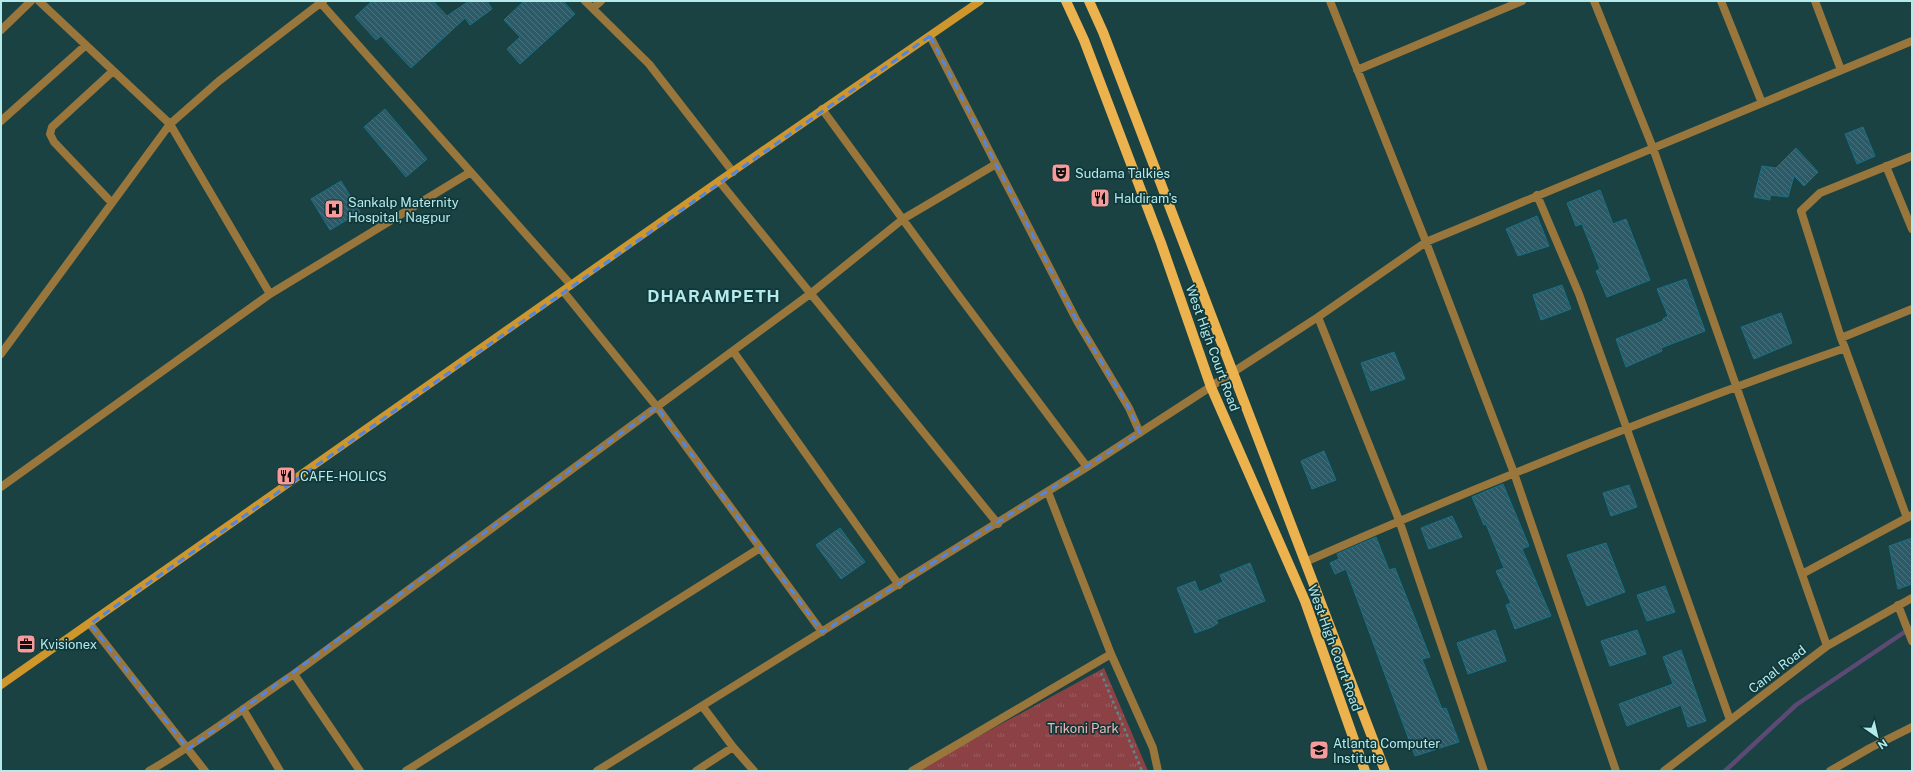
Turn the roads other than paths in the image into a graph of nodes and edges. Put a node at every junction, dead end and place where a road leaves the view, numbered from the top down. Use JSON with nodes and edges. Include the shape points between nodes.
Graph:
{"nodes":[{"id":1,"x":31,"y":1,"type":"edge"},
{"id":2,"x":39,"y":1,"type":"edge"},
{"id":3,"x":585,"y":1,"type":"edge"},
{"id":4,"x":601,"y":1,"type":"edge"},
{"id":5,"x":980,"y":1,"type":"edge"},
{"id":6,"x":1066,"y":1,"type":"edge"},
{"id":7,"x":1088,"y":1,"type":"edge"},
{"id":8,"x":1330,"y":1,"type":"edge"},
{"id":9,"x":1522,"y":1,"type":"edge"},
{"id":10,"x":1594,"y":1,"type":"edge"},
{"id":11,"x":1721,"y":1,"type":"edge"},
{"id":12,"x":1815,"y":1,"type":"edge"},
{"id":13,"x":321,"y":2,"type":"edge"},
{"id":14,"x":592,"y":8,"type":"junction"},
{"id":15,"x":1,"y":30,"type":"edge"},
{"id":16,"x":930,"y":36,"type":"junction"},
{"id":17,"x":1912,"y":41,"type":"edge"},
{"id":18,"x":86,"y":45,"type":"junction"},
{"id":19,"x":1357,"y":70,"type":"junction"},
{"id":20,"x":1841,"y":70,"type":"junction"},
{"id":21,"x":113,"y":71,"type":"junction"},
{"id":22,"x":1762,"y":103,"type":"junction"},
{"id":23,"x":822,"y":109,"type":"junction"},
{"id":24,"x":1,"y":121,"type":"edge"},
{"id":25,"x":170,"y":124,"type":"junction"},
{"id":26,"x":1653,"y":148,"type":"junction"},
{"id":27,"x":1912,"y":156,"type":"edge"},
{"id":28,"x":996,"y":164,"type":"junction"},
{"id":29,"x":1886,"y":166,"type":"junction"},
{"id":30,"x":733,"y":172,"type":"junction"},
{"id":31,"x":470,"y":173,"type":"junction"},
{"id":32,"x":719,"y":181,"type":"junction"},
{"id":33,"x":1537,"y":196,"type":"junction"},
{"id":34,"x":112,"y":204,"type":"junction"},
{"id":35,"x":903,"y":219,"type":"junction"},
{"id":36,"x":1912,"y":229,"type":"edge"},
{"id":37,"x":1426,"y":242,"type":"junction"},
{"id":38,"x":571,"y":285,"type":"junction"},
{"id":39,"x":564,"y":291,"type":"junction"},
{"id":40,"x":270,"y":294,"type":"junction"},
{"id":41,"x":810,"y":294,"type":"junction"},
{"id":42,"x":1912,"y":309,"type":"edge"},
{"id":43,"x":1318,"y":317,"type":"junction"},
{"id":44,"x":1841,"y":338,"type":"junction"},
{"id":45,"x":1845,"y":348,"type":"junction"},
{"id":46,"x":733,"y":351,"type":"junction"},
{"id":47,"x":1,"y":354,"type":"edge"},
{"id":48,"x":1232,"y":374,"type":"junction"},
{"id":49,"x":1736,"y":386,"type":"junction"},
{"id":50,"x":1211,"y":387,"type":"junction"},
{"id":51,"x":657,"y":407,"type":"junction"},
{"id":52,"x":1627,"y":428,"type":"junction"},
{"id":53,"x":1140,"y":433,"type":"junction"},
{"id":54,"x":1087,"y":467,"type":"junction"},
{"id":55,"x":1514,"y":473,"type":"junction"},
{"id":56,"x":1,"y":487,"type":"edge"},
{"id":57,"x":1048,"y":492,"type":"junction"},
{"id":58,"x":1909,"y":516,"type":"edge"},
{"id":59,"x":1399,"y":520,"type":"junction"},
{"id":60,"x":998,"y":524,"type":"junction"},
{"id":61,"x":760,"y":548,"type":"junction"},
{"id":62,"x":1305,"y":562,"type":"junction"},
{"id":63,"x":1802,"y":574,"type":"junction"},
{"id":64,"x":899,"y":585,"type":"junction"},
{"id":65,"x":1912,"y":598,"type":"edge"},
{"id":66,"x":1898,"y":605,"type":"junction"},
{"id":67,"x":90,"y":624,"type":"junction"},
{"id":68,"x":822,"y":632,"type":"junction"},
{"id":69,"x":1912,"y":642,"type":"edge"},
{"id":70,"x":1827,"y":646,"type":"junction"},
{"id":71,"x":1111,"y":654,"type":"junction"},
{"id":72,"x":294,"y":674,"type":"junction"},
{"id":73,"x":1,"y":685,"type":"edge"},
{"id":74,"x":703,"y":707,"type":"junction"},
{"id":75,"x":242,"y":708,"type":"junction"},
{"id":76,"x":1730,"y":720,"type":"junction"},
{"id":77,"x":1912,"y":727,"type":"edge"},
{"id":78,"x":733,"y":746,"type":"junction"},
{"id":79,"x":188,"y":749,"type":"junction"},
{"id":80,"x":149,"y":771,"type":"edge"},
{"id":81,"x":205,"y":771,"type":"edge"},
{"id":82,"x":280,"y":771,"type":"edge"},
{"id":83,"x":360,"y":771,"type":"edge"},
{"id":84,"x":406,"y":771,"type":"edge"},
{"id":85,"x":597,"y":771,"type":"edge"},
{"id":86,"x":696,"y":771,"type":"edge"},
{"id":87,"x":754,"y":771,"type":"edge"},
{"id":88,"x":912,"y":771,"type":"edge"},
{"id":89,"x":1158,"y":771,"type":"edge"},
{"id":90,"x":1365,"y":771,"type":"edge"},
{"id":91,"x":1385,"y":771,"type":"edge"},
{"id":92,"x":1484,"y":771,"type":"edge"},
{"id":93,"x":1616,"y":771,"type":"edge"},
{"id":94,"x":1664,"y":771,"type":"edge"},
{"id":95,"x":1830,"y":771,"type":"edge"}],
"edges":[{"from":1,"to":15,"type":"street"},
{"from":2,"to":18,"type":"street"},
{"from":3,"to":14,"type":"street"},
{"from":4,"to":14,"type":"street"},
{"from":5,"to":16,"type":"street"},
{"from":6,"to":50,"type":"main road","name":"West High Court Road","via":[[1084,40],[1161,243]]},
{"from":7,"to":48,"type":"main road","name":"West High Court Road","via":[[1103,32]]},
{"from":8,"to":19,"type":"street"},
{"from":9,"to":19,"type":"street"},
{"from":10,"to":26,"type":"street"},
{"from":11,"to":22,"type":"street"},
{"from":12,"to":20,"type":"street"},
{"from":13,"to":25,"type":"street","via":[[219,81]]},
{"from":13,"to":31,"type":"street"},
{"from":14,"to":30,"type":"street","via":[[649,64]]},
{"from":16,"to":23,"type":"street"},
{"from":16,"to":28,"type":"street"},
{"from":17,"to":20,"type":"street"},
{"from":18,"to":21,"type":"street"},
{"from":18,"to":24,"type":"street"},
{"from":19,"to":37,"type":"street"},
{"from":20,"to":22,"type":"street"},
{"from":21,"to":25,"type":"street"},
{"from":21,"to":34,"type":"street","via":[[52,127],[50,134],[54,142]]},
{"from":22,"to":26,"type":"street"},
{"from":23,"to":30,"type":"street"},
{"from":23,"to":35,"type":"street"},
{"from":25,"to":34,"type":"street"},
{"from":25,"to":40,"type":"street"},
{"from":26,"to":33,"type":"street"},
{"from":26,"to":49,"type":"street"},
{"from":27,"to":29,"type":"street"},
{"from":28,"to":35,"type":"street"},
{"from":28,"to":53,"type":"street","via":[[1076,321],[1129,408]]},
{"from":29,"to":36,"type":"street"},
{"from":29,"to":44,"type":"street","via":[[1820,193],[1801,212]]},
{"from":30,"to":32,"type":"street"},
{"from":31,"to":38,"type":"street"},
{"from":31,"to":40,"type":"street"},
{"from":32,"to":38,"type":"street"},
{"from":32,"to":41,"type":"street"},
{"from":33,"to":37,"type":"street"},
{"from":33,"to":52,"type":"street","via":[[1580,294]]},
{"from":34,"to":47,"type":"street"},
{"from":35,"to":41,"type":"street"},
{"from":35,"to":54,"type":"street"},
{"from":37,"to":43,"type":"street"},
{"from":37,"to":55,"type":"street"},
{"from":38,"to":39,"type":"street"},
{"from":39,"to":51,"type":"street"},
{"from":39,"to":67,"type":"street"},
{"from":40,"to":56,"type":"street"},
{"from":41,"to":46,"type":"street"},
{"from":41,"to":60,"type":"street"},
{"from":42,"to":44,"type":"street"},
{"from":43,"to":48,"type":"street"},
{"from":43,"to":59,"type":"street"},
{"from":44,"to":45,"type":"street"},
{"from":45,"to":49,"type":"street"},
{"from":45,"to":58,"type":"street"},
{"from":46,"to":51,"type":"street"},
{"from":46,"to":64,"type":"street"},
{"from":48,"to":50,"type":"street"},
{"from":48,"to":62,"type":"main road","name":"West High Court Road"},
{"from":49,"to":52,"type":"street"},
{"from":49,"to":63,"type":"street"},
{"from":50,"to":53,"type":"street"},
{"from":50,"to":90,"type":"main road","name":"West High Court Road","via":[[1305,601]]},
{"from":51,"to":61,"type":"street"},
{"from":51,"to":72,"type":"street"},
{"from":52,"to":55,"type":"street"},
{"from":52,"to":76,"type":"street"},
{"from":53,"to":54,"type":"street"},
{"from":54,"to":57,"type":"street"},
{"from":55,"to":59,"type":"street"},
{"from":55,"to":93,"type":"street"},
{"from":57,"to":60,"type":"street"},
{"from":57,"to":71,"type":"street"},
{"from":58,"to":63,"type":"street"},
{"from":59,"to":62,"type":"street"},
{"from":59,"to":92,"type":"street"},
{"from":60,"to":64,"type":"street"},
{"from":61,"to":68,"type":"street"},
{"from":61,"to":84,"type":"street"},
{"from":62,"to":91,"type":"main road","name":"West High Court Road"},
{"from":63,"to":70,"type":"street"},
{"from":64,"to":68,"type":"street"},
{"from":65,"to":66,"type":"street","name":"Canal Road"},
{"from":66,"to":69,"type":"street"},
{"from":66,"to":70,"type":"street","name":"Canal Road"},
{"from":67,"to":73,"type":"street"},
{"from":67,"to":79,"type":"street"},
{"from":68,"to":74,"type":"street"},
{"from":70,"to":76,"type":"street","name":"Canal Road"},
{"from":71,"to":88,"type":"street"},
{"from":71,"to":89,"type":"street","via":[[1153,748]]},
{"from":72,"to":75,"type":"street"},
{"from":72,"to":83,"type":"street"},
{"from":74,"to":78,"type":"street"},
{"from":74,"to":85,"type":"street"},
{"from":75,"to":79,"type":"street"},
{"from":75,"to":82,"type":"street"},
{"from":76,"to":94,"type":"street","name":"Canal Road"},
{"from":77,"to":95,"type":"street"},
{"from":78,"to":86,"type":"street"},
{"from":78,"to":87,"type":"street"},
{"from":79,"to":80,"type":"street"},
{"from":79,"to":81,"type":"street"}]}
